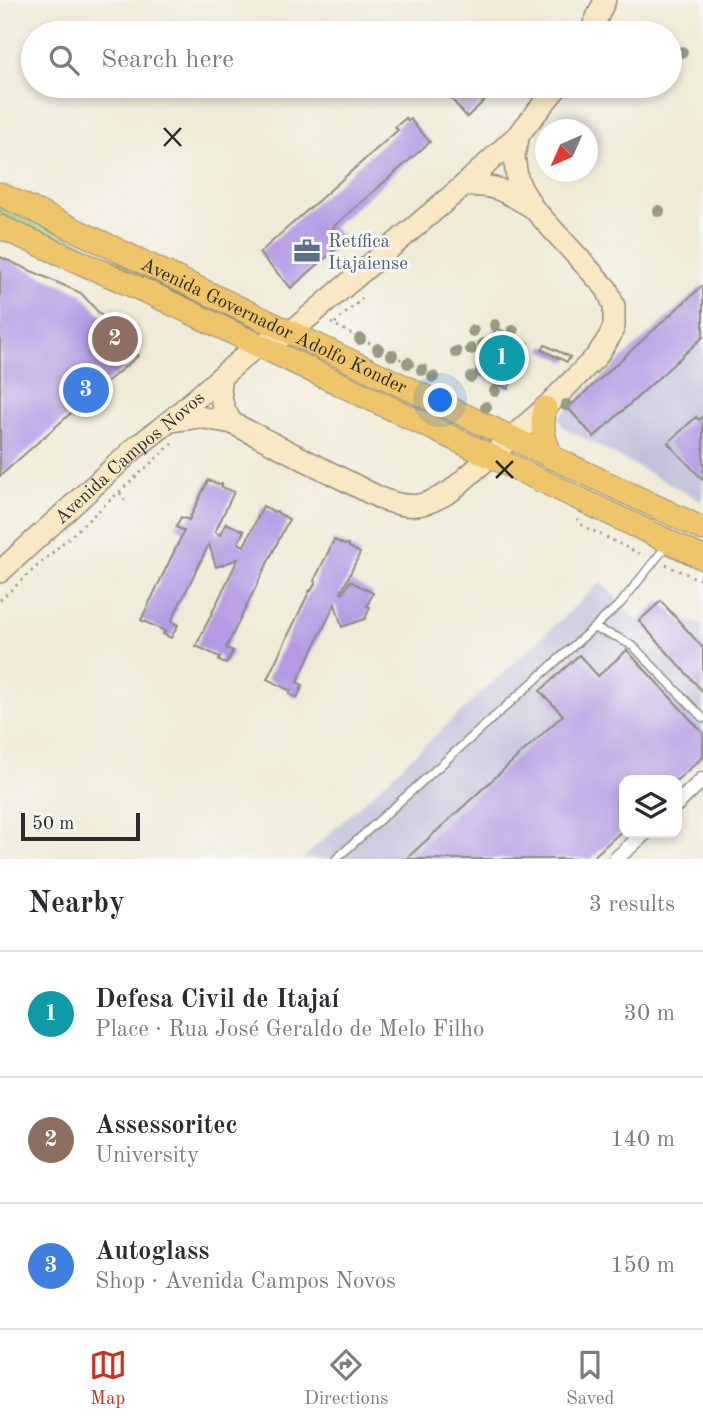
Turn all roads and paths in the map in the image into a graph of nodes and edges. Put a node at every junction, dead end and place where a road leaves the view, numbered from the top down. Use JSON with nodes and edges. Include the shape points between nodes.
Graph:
{"nodes":[{"id":1,"x":605,"y":0,"type":"edge"},
{"id":2,"x":595,"y":21,"type":"edge"},
{"id":3,"x":548,"y":98,"type":"edge"},
{"id":4,"x":519,"y":134,"type":"junction"},
{"id":5,"x":463,"y":186,"type":"junction"},
{"id":6,"x":0,"y":194,"type":"edge"},
{"id":7,"x":533,"y":208,"type":"junction"},
{"id":8,"x":0,"y":227,"type":"edge"},
{"id":9,"x":291,"y":332,"type":"junction"},
{"id":10,"x":260,"y":345,"type":"junction"},
{"id":11,"x":220,"y":378,"type":"junction"},
{"id":12,"x":545,"y":408,"type":"junction"},
{"id":13,"x":170,"y":421,"type":"junction"},
{"id":14,"x":232,"y":423,"type":"junction"},
{"id":15,"x":511,"y":437,"type":"junction"},
{"id":16,"x":174,"y":443,"type":"dead end"},
{"id":17,"x":490,"y":456,"type":"junction"},
{"id":18,"x":554,"y":458,"type":"junction"},
{"id":19,"x":119,"y":492,"type":"junction"},
{"id":20,"x":125,"y":505,"type":"dead end"},
{"id":21,"x":703,"y":529,"type":"edge"},
{"id":22,"x":669,"y":541,"type":"junction"},
{"id":23,"x":703,"y":558,"type":"edge"},
{"id":24,"x":0,"y":572,"type":"edge"},
{"id":25,"x":0,"y":600,"type":"edge"},
{"id":26,"x":593,"y":628,"type":"junction"},
{"id":27,"x":703,"y":718,"type":"edge"},
{"id":28,"x":703,"y":779,"type":"edge"},
{"id":29,"x":682,"y":799,"type":"edge"},
{"id":30,"x":640,"y":838,"type":"edge"},
{"id":31,"x":336,"y":859,"type":"edge"},
{"id":32,"x":617,"y":859,"type":"edge"}],
"edges":[{"from":1,"to":2,"type":"main road"},
{"from":3,"to":4,"type":"main road","name":"Avenida Campos Novos"},
{"from":4,"to":5,"type":"main road","name":"Avenida Campos Novos"},
{"from":4,"to":7,"type":"main road","via":[[514,167]]},
{"from":5,"to":7,"type":"main road","via":[[497,188]]},
{"from":5,"to":9,"type":"main road","name":"Avenida Campos Novos"},
{"from":6,"to":9,"type":"main road","name":"Avenida Governador Adolfo Konder"},
{"from":7,"to":12,"type":"main road","via":[[602,282],[614,316],[605,346]]},
{"from":8,"to":10,"type":"main road","name":"Avenida Governador Adolfo Konder"},
{"from":9,"to":10,"type":"main road","name":"Avenida Campos Novos"},
{"from":9,"to":15,"type":"main road","name":"Avenida Governador Adolfo Konder"},
{"from":10,"to":11,"type":"main road","name":"Avenida Campos Novos"},
{"from":10,"to":17,"type":"main road","name":"Avenida Governador Adolfo Konder"},
{"from":11,"to":13,"type":"main road","name":"Avenida Campos Novos"},
{"from":11,"to":14,"type":"main road","via":[[220,397]]},
{"from":12,"to":15,"type":"main road"},
{"from":12,"to":18,"type":"main road","via":[[542,432]]},
{"from":13,"to":14,"type":"main road","via":[[199,417]]},
{"from":13,"to":24,"type":"main road","name":"Avenida Campos Novos"},
{"from":14,"to":17,"type":"main road","via":[[399,505],[434,502]]},
{"from":15,"to":17,"type":"main road"},
{"from":15,"to":18,"type":"main road","name":"Avenida Governador Adolfo Konder"},
{"from":16,"to":19,"type":"path"},
{"from":17,"to":22,"type":"main road","name":"Avenida Governador Adolfo Konder"},
{"from":18,"to":21,"type":"main road","name":"Avenida Governador Adolfo Konder"},
{"from":19,"to":20,"type":"path"},
{"from":19,"to":25,"type":"path"},
{"from":22,"to":23,"type":"main road","name":"Avenida Governador Adolfo Konder"},
{"from":22,"to":26,"type":"lane","via":[[621,603]]},
{"from":26,"to":27,"type":"lane","via":[[634,647]]},
{"from":26,"to":31,"type":"lane"},
{"from":28,"to":29,"type":"street"},
{"from":30,"to":32,"type":"street"}]}
